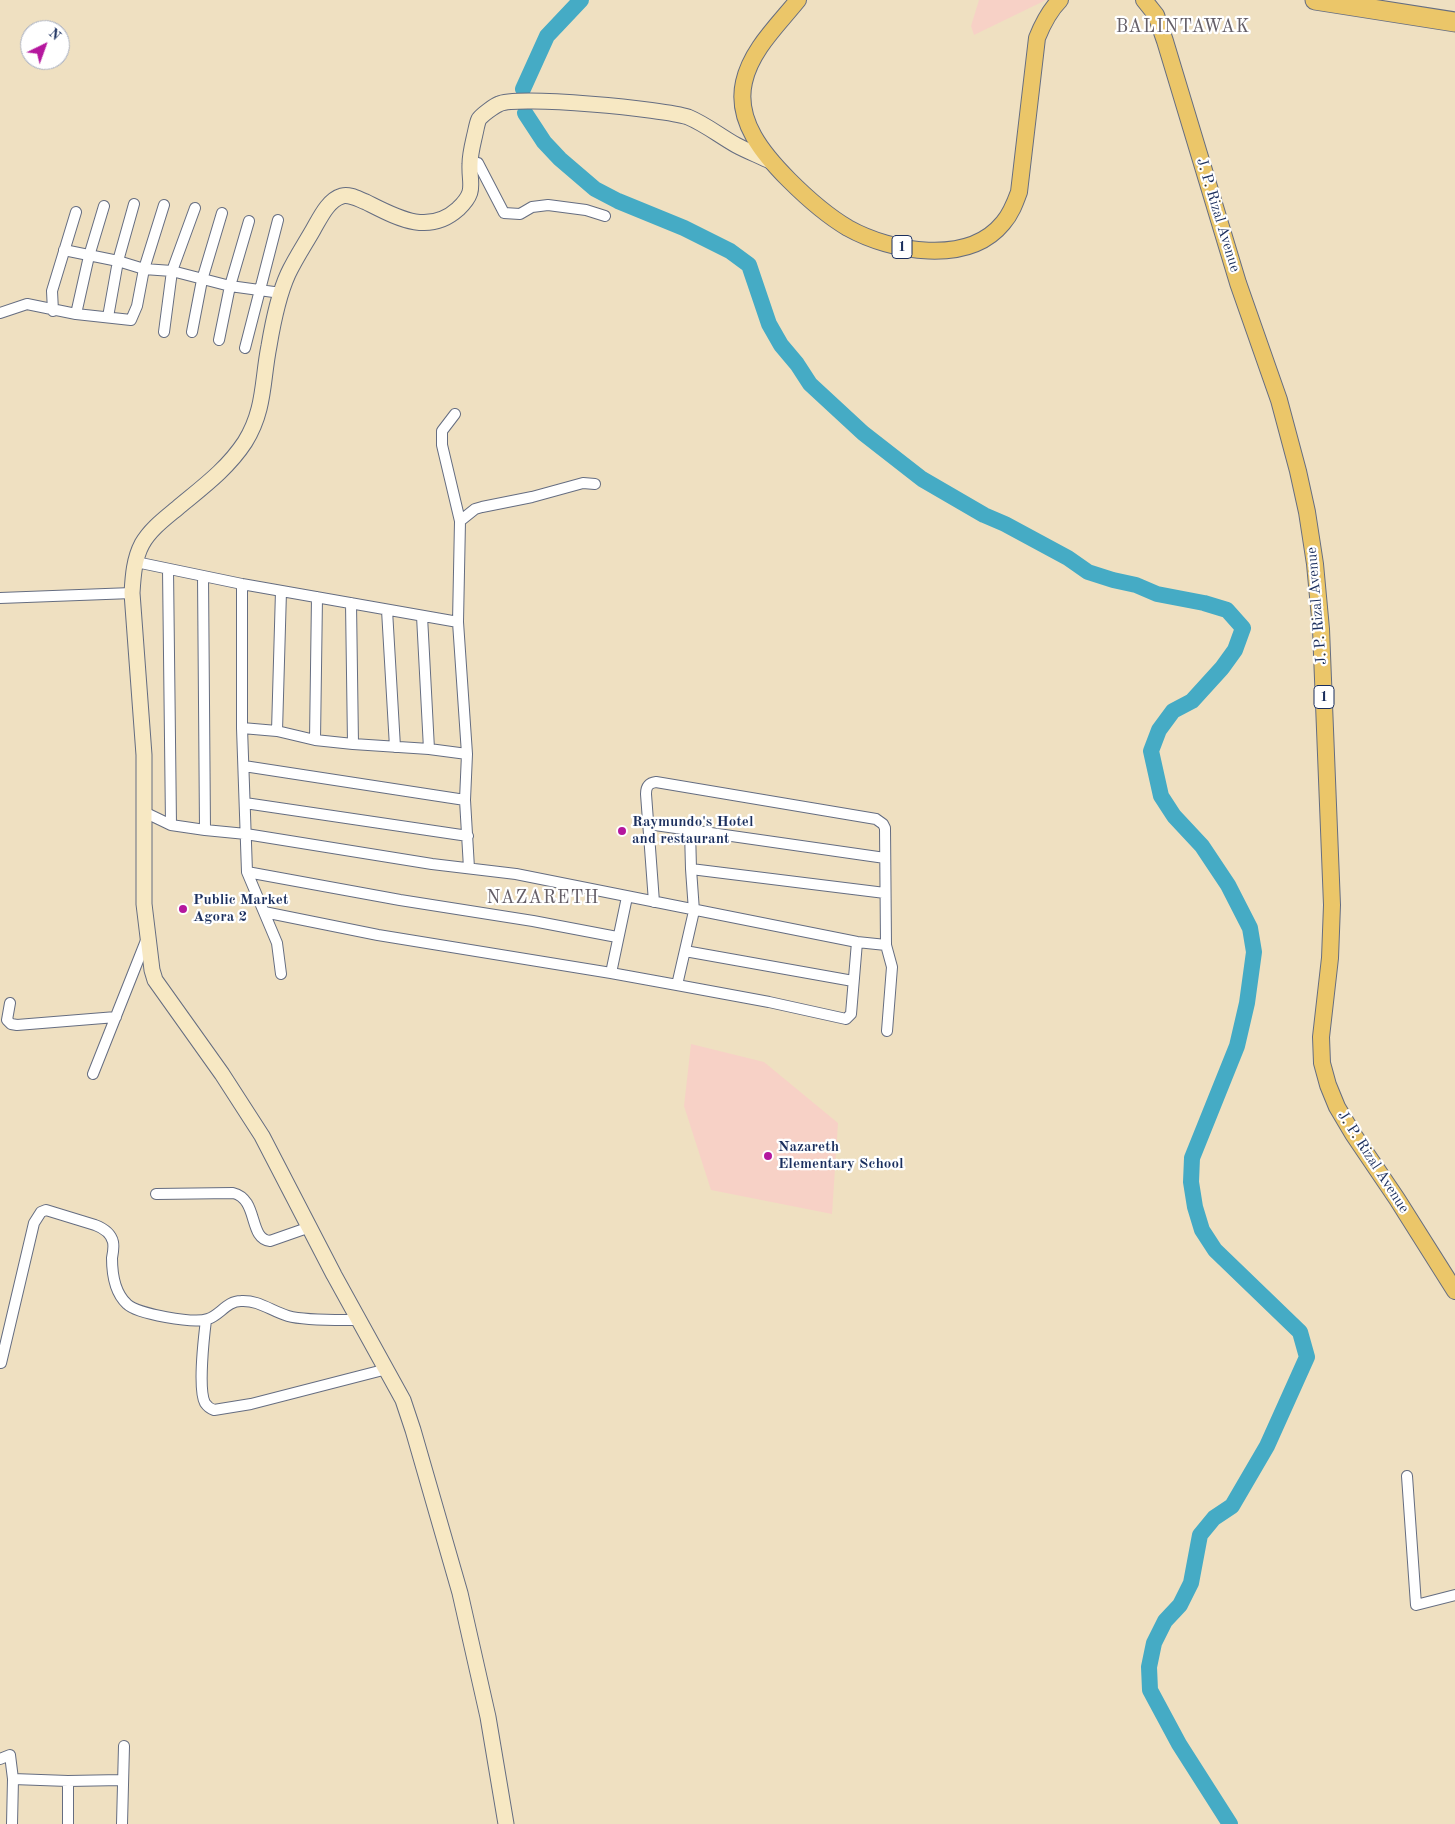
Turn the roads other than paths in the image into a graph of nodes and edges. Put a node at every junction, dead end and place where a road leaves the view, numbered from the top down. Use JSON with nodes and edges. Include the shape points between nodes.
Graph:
{"nodes":[{"id":1,"x":798,"y":0,"type":"edge"},
{"id":2,"x":1060,"y":0,"type":"edge"},
{"id":3,"x":1144,"y":0,"type":"edge"},
{"id":4,"x":1315,"y":0,"type":"edge"},
{"id":5,"x":1455,"y":22,"type":"edge"},
{"id":6,"x":772,"y":162,"type":"junction"},
{"id":7,"x":470,"y":164,"type":"junction"},
{"id":8,"x":134,"y":204,"type":"dead end"},
{"id":9,"x":164,"y":204,"type":"dead end"},
{"id":10,"x":104,"y":206,"type":"dead end"},
{"id":11,"x":195,"y":208,"type":"dead end"},
{"id":12,"x":76,"y":212,"type":"dead end"},
{"id":13,"x":222,"y":213,"type":"dead end"},
{"id":14,"x":605,"y":216,"type":"dead end"},
{"id":15,"x":278,"y":220,"type":"dead end"},
{"id":16,"x":249,"y":221,"type":"dead end"},
{"id":17,"x":64,"y":250,"type":"junction"},
{"id":18,"x":89,"y":256,"type":"junction"},
{"id":19,"x":118,"y":261,"type":"junction"},
{"id":20,"x":144,"y":269,"type":"junction"},
{"id":21,"x":172,"y":271,"type":"junction"},
{"id":22,"x":202,"y":280,"type":"junction"},
{"id":23,"x":230,"y":286,"type":"junction"},
{"id":24,"x":260,"y":290,"type":"junction"},
{"id":25,"x":281,"y":293,"type":"junction"},
{"id":26,"x":53,"y":310,"type":"junction"},
{"id":27,"x":0,"y":313,"type":"edge"},
{"id":28,"x":76,"y":314,"type":"junction"},
{"id":29,"x":108,"y":317,"type":"junction"},
{"id":30,"x":164,"y":332,"type":"dead end"},
{"id":31,"x":192,"y":332,"type":"dead end"},
{"id":32,"x":219,"y":340,"type":"dead end"},
{"id":33,"x":245,"y":348,"type":"dead end"},
{"id":34,"x":455,"y":414,"type":"dead end"},
{"id":35,"x":595,"y":484,"type":"dead end"},
{"id":36,"x":460,"y":520,"type":"junction"},
{"id":37,"x":136,"y":562,"type":"junction"},
{"id":38,"x":168,"y":569,"type":"junction"},
{"id":39,"x":203,"y":576,"type":"junction"},
{"id":40,"x":242,"y":584,"type":"junction"},
{"id":41,"x":281,"y":591,"type":"junction"},
{"id":42,"x":132,"y":593,"type":"junction"},
{"id":43,"x":317,"y":597,"type":"junction"},
{"id":44,"x":0,"y":598,"type":"edge"},
{"id":45,"x":351,"y":603,"type":"junction"},
{"id":46,"x":387,"y":610,"type":"junction"},
{"id":47,"x":422,"y":616,"type":"junction"},
{"id":48,"x":458,"y":622,"type":"junction"},
{"id":49,"x":242,"y":728,"type":"junction"},
{"id":50,"x":277,"y":731,"type":"junction"},
{"id":51,"x":315,"y":740,"type":"junction"},
{"id":52,"x":352,"y":744,"type":"junction"},
{"id":53,"x":395,"y":746,"type":"junction"},
{"id":54,"x":429,"y":748,"type":"junction"},
{"id":55,"x":467,"y":754,"type":"junction"},
{"id":56,"x":244,"y":766,"type":"junction"},
{"id":57,"x":465,"y":800,"type":"junction"},
{"id":58,"x":245,"y":803,"type":"junction"},
{"id":59,"x":144,"y":812,"type":"junction"},
{"id":60,"x":648,"y":824,"type":"junction"},
{"id":61,"x":171,"y":825,"type":"junction"},
{"id":62,"x":204,"y":830,"type":"junction"},
{"id":63,"x":690,"y":830,"type":"junction"},
{"id":64,"x":246,"y":834,"type":"junction"},
{"id":65,"x":468,"y":836,"type":"junction"},
{"id":66,"x":885,"y":858,"type":"junction"},
{"id":67,"x":469,"y":868,"type":"junction"},
{"id":68,"x":691,"y":869,"type":"junction"},
{"id":69,"x":247,"y":872,"type":"junction"},
{"id":70,"x":885,"y":893,"type":"junction"},
{"id":71,"x":627,"y":897,"type":"junction"},
{"id":72,"x":654,"y":902,"type":"junction"},
{"id":73,"x":694,"y":910,"type":"junction"},
{"id":74,"x":264,"y":912,"type":"junction"},
{"id":75,"x":147,"y":937,"type":"junction"},
{"id":76,"x":618,"y":937,"type":"junction"},
{"id":77,"x":857,"y":942,"type":"junction"},
{"id":78,"x":886,"y":945,"type":"junction"},
{"id":79,"x":685,"y":951,"type":"junction"},
{"id":80,"x":610,"y":973,"type":"junction"},
{"id":81,"x":281,"y":974,"type":"dead end"},
{"id":82,"x":853,"y":981,"type":"junction"},
{"id":83,"x":677,"y":985,"type":"junction"},
{"id":84,"x":10,"y":1004,"type":"dead end"},
{"id":85,"x":116,"y":1017,"type":"junction"},
{"id":86,"x":887,"y":1031,"type":"dead end"},
{"id":87,"x":93,"y":1074,"type":"dead end"},
{"id":88,"x":156,"y":1194,"type":"dead end"},
{"id":89,"x":310,"y":1227,"type":"junction"},
{"id":90,"x":1455,"y":1290,"type":"edge"},
{"id":91,"x":206,"y":1320,"type":"junction"},
{"id":92,"x":360,"y":1320,"type":"junction"},
{"id":93,"x":1,"y":1363,"type":"edge"},
{"id":94,"x":387,"y":1369,"type":"junction"},
{"id":95,"x":1407,"y":1476,"type":"dead end"},
{"id":96,"x":1455,"y":1595,"type":"edge"},
{"id":97,"x":124,"y":1746,"type":"dead end"},
{"id":98,"x":0,"y":1759,"type":"edge"},
{"id":99,"x":13,"y":1779,"type":"junction"},
{"id":100,"x":122,"y":1780,"type":"junction"},
{"id":101,"x":68,"y":1781,"type":"junction"},
{"id":102,"x":12,"y":1824,"type":"edge"},
{"id":103,"x":68,"y":1824,"type":"edge"},
{"id":104,"x":122,"y":1824,"type":"edge"},
{"id":105,"x":506,"y":1824,"type":"edge"}],
"edges":[{"from":1,"to":6,"type":"main road","number":"1","via":[[750,64],[744,83],[742,102],[746,120]]},
{"from":2,"to":6,"type":"main road","number":"1","via":[[1043,21],[1037,38],[1019,192],[1003,223],[979,242],[966,247],[929,250],[878,241],[830,216]]},
{"from":3,"to":90,"type":"main road","name":"J. P. Rizal Avenue","number":"1","via":[[1156,15],[1165,41],[1238,282],[1279,400],[1307,512],[1321,629],[1332,896],[1330,958],[1321,1037],[1322,1063],[1328,1085],[1345,1121]]},
{"from":4,"to":5,"type":"highway"},
{"from":6,"to":7,"type":"main road","via":[[687,117],[663,111],[518,100],[499,103],[479,119]]},
{"from":7,"to":14,"type":"street","via":[[478,163],[504,213],[520,214],[532,207],[548,205]]},
{"from":7,"to":25,"type":"main road","via":[[472,187],[469,194],[449,216],[432,222],[400,219],[353,196],[342,196],[333,201],[288,274]]},
{"from":8,"to":19,"type":"street"},
{"from":9,"to":20,"type":"street"},
{"from":10,"to":18,"type":"street"},
{"from":11,"to":21,"type":"street"},
{"from":12,"to":17,"type":"street"},
{"from":13,"to":22,"type":"street"},
{"from":15,"to":24,"type":"street"},
{"from":16,"to":23,"type":"street"},
{"from":17,"to":18,"type":"street"},
{"from":17,"to":26,"type":"street","via":[[52,291]]},
{"from":18,"to":19,"type":"street"},
{"from":18,"to":28,"type":"street"},
{"from":19,"to":20,"type":"street"},
{"from":19,"to":29,"type":"street"},
{"from":20,"to":21,"type":"street"},
{"from":20,"to":29,"type":"street","via":[[131,320]]},
{"from":21,"to":22,"type":"street"},
{"from":21,"to":30,"type":"street"},
{"from":22,"to":23,"type":"street"},
{"from":22,"to":31,"type":"street"},
{"from":23,"to":24,"type":"street"},
{"from":23,"to":32,"type":"street"},
{"from":24,"to":25,"type":"street"},
{"from":24,"to":33,"type":"street"},
{"from":25,"to":37,"type":"main road","via":[[268,347],[263,396],[246,441],[212,480],[149,534]]},
{"from":26,"to":27,"type":"street","via":[[27,304]]},
{"from":26,"to":28,"type":"street"},
{"from":28,"to":29,"type":"street"},
{"from":34,"to":36,"type":"street","via":[[442,431],[442,445]]},
{"from":35,"to":36,"type":"street","via":[[583,483],[482,507]]},
{"from":36,"to":48,"type":"street"},
{"from":37,"to":38,"type":"street"},
{"from":37,"to":42,"type":"main road"},
{"from":38,"to":39,"type":"street"},
{"from":38,"to":61,"type":"street"},
{"from":39,"to":40,"type":"street"},
{"from":39,"to":62,"type":"street"},
{"from":40,"to":41,"type":"street"},
{"from":40,"to":49,"type":"street"},
{"from":41,"to":43,"type":"street"},
{"from":41,"to":50,"type":"street"},
{"from":42,"to":44,"type":"street"},
{"from":42,"to":59,"type":"main road","via":[[142,713]]},
{"from":43,"to":45,"type":"street"},
{"from":43,"to":51,"type":"street"},
{"from":45,"to":46,"type":"street"},
{"from":45,"to":52,"type":"street"},
{"from":46,"to":47,"type":"street"},
{"from":46,"to":53,"type":"street"},
{"from":47,"to":48,"type":"street"},
{"from":47,"to":54,"type":"street"},
{"from":48,"to":55,"type":"street"},
{"from":49,"to":50,"type":"street"},
{"from":49,"to":56,"type":"street"},
{"from":50,"to":51,"type":"street"},
{"from":51,"to":52,"type":"street"},
{"from":52,"to":53,"type":"street"},
{"from":53,"to":54,"type":"street"},
{"from":54,"to":55,"type":"street"},
{"from":55,"to":57,"type":"street"},
{"from":56,"to":57,"type":"street"},
{"from":56,"to":58,"type":"street"},
{"from":57,"to":65,"type":"street"},
{"from":58,"to":64,"type":"street"},
{"from":58,"to":65,"type":"street"},
{"from":59,"to":61,"type":"street"},
{"from":59,"to":75,"type":"main road"},
{"from":60,"to":63,"type":"street"},
{"from":60,"to":66,"type":"street","via":[[646,789],[656,782],[876,819],[885,828]]},
{"from":60,"to":72,"type":"street"},
{"from":61,"to":62,"type":"street"},
{"from":62,"to":64,"type":"street"},
{"from":63,"to":66,"type":"street"},
{"from":63,"to":68,"type":"street"},
{"from":64,"to":67,"type":"street"},
{"from":64,"to":69,"type":"street"},
{"from":65,"to":67,"type":"street"},
{"from":66,"to":70,"type":"street"},
{"from":67,"to":71,"type":"street","via":[[516,874]]},
{"from":68,"to":70,"type":"street"},
{"from":68,"to":73,"type":"street"},
{"from":69,"to":74,"type":"street"},
{"from":69,"to":76,"type":"street"},
{"from":70,"to":78,"type":"street"},
{"from":71,"to":72,"type":"street"},
{"from":71,"to":76,"type":"street"},
{"from":72,"to":73,"type":"street"},
{"from":73,"to":77,"type":"street"},
{"from":73,"to":79,"type":"street"},
{"from":74,"to":80,"type":"street","via":[[378,935]]},
{"from":74,"to":81,"type":"street","via":[[277,943]]},
{"from":75,"to":85,"type":"street"},
{"from":75,"to":89,"type":"main road","via":[[155,980],[256,1127]]},
{"from":76,"to":80,"type":"street"},
{"from":77,"to":78,"type":"street"},
{"from":77,"to":82,"type":"street"},
{"from":78,"to":86,"type":"street","via":[[892,968]]},
{"from":79,"to":82,"type":"street"},
{"from":79,"to":83,"type":"street"},
{"from":80,"to":83,"type":"street"},
{"from":82,"to":83,"type":"street","via":[[852,1014],[846,1019]]},
{"from":84,"to":85,"type":"street","via":[[7,1020],[17,1025]]},
{"from":85,"to":87,"type":"street"},
{"from":88,"to":89,"type":"street","via":[[240,1195],[265,1241]]},
{"from":89,"to":92,"type":"main road"},
{"from":91,"to":92,"type":"street","via":[[232,1302],[240,1301],[255,1302],[289,1316]]},
{"from":91,"to":93,"type":"street","via":[[154,1315],[131,1307],[113,1280],[113,1242],[108,1233],[95,1224],[46,1210],[34,1223]]},
{"from":91,"to":94,"type":"street","via":[[203,1393],[206,1403],[214,1410],[251,1404]]},
{"from":92,"to":94,"type":"main road"},
{"from":94,"to":105,"type":"main road","via":[[403,1400],[413,1430],[460,1593],[488,1717]]},
{"from":95,"to":96,"type":"street","via":[[1416,1605]]},
{"from":97,"to":100,"type":"street"},
{"from":98,"to":99,"type":"street","via":[[10,1755]]},
{"from":99,"to":101,"type":"street"},
{"from":99,"to":102,"type":"street"},
{"from":100,"to":101,"type":"street"},
{"from":100,"to":104,"type":"street"},
{"from":101,"to":103,"type":"street"}]}
